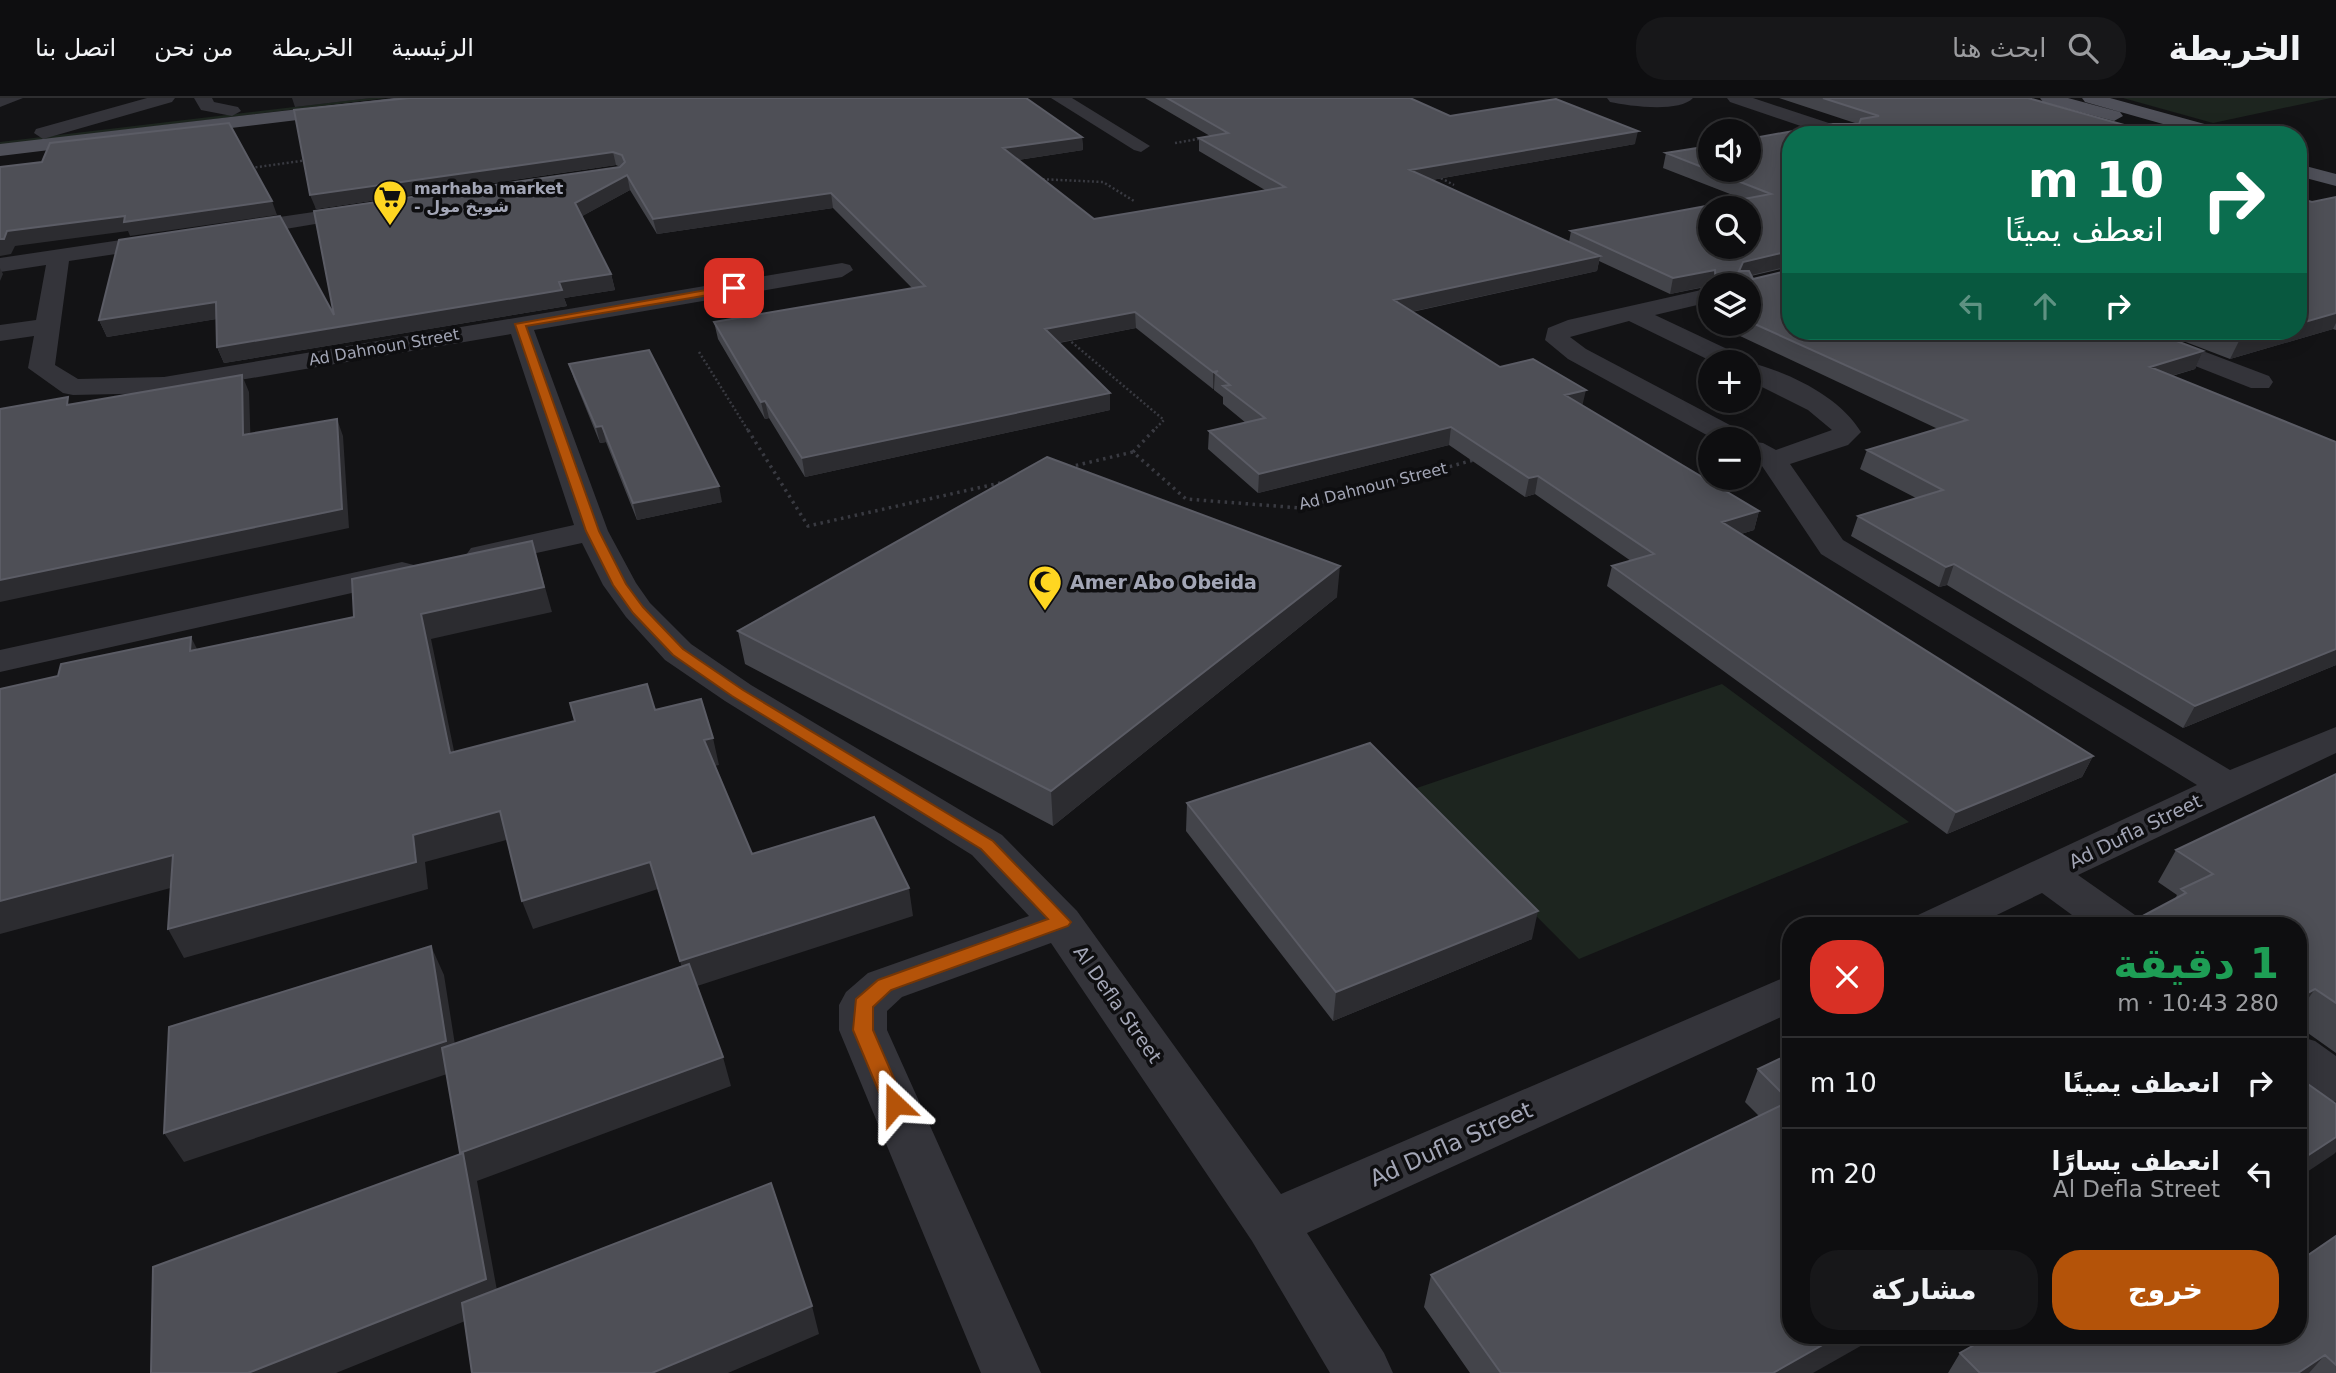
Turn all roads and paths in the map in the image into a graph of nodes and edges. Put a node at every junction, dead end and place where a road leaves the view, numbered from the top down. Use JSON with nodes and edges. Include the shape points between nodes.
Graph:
{"nodes":[{"id":1,"x":15,"y":98,"type":"edge"},
{"id":2,"x":166,"y":98,"type":"edge"},
{"id":3,"x":203,"y":98,"type":"edge"},
{"id":4,"x":344,"y":98,"type":"edge"},
{"id":5,"x":438,"y":98,"type":"edge"},
{"id":6,"x":1060,"y":98,"type":"edge"},
{"id":7,"x":1616,"y":98,"type":"edge"},
{"id":8,"x":1684,"y":98,"type":"edge"},
{"id":9,"x":1736,"y":98,"type":"edge"},
{"id":10,"x":2049,"y":98,"type":"edge"},
{"id":11,"x":2091,"y":98,"type":"edge"},
{"id":12,"x":0,"y":102,"type":"edge"},
{"id":13,"x":232,"y":111,"type":"junction"},
{"id":14,"x":1819,"y":126,"type":"edge"},
{"id":15,"x":2147,"y":126,"type":"edge"},
{"id":16,"x":2192,"y":126,"type":"edge"},
{"id":17,"x":43,"y":133,"type":"junction"},
{"id":18,"x":1215,"y":137,"type":"edge"},
{"id":19,"x":0,"y":138,"type":"edge"},
{"id":20,"x":1174,"y":143,"type":"dead end"},
{"id":21,"x":1141,"y":146,"type":"dead end"},
{"id":22,"x":0,"y":150,"type":"edge"},
{"id":23,"x":2307,"y":158,"type":"edge"},
{"id":24,"x":314,"y":160,"type":"edge"},
{"id":25,"x":2336,"y":166,"type":"edge"},
{"id":26,"x":246,"y":168,"type":"edge"},
{"id":27,"x":2307,"y":172,"type":"edge"},
{"id":28,"x":1431,"y":173,"type":"edge"},
{"id":29,"x":1034,"y":179,"type":"edge"},
{"id":30,"x":2336,"y":180,"type":"edge"},
{"id":31,"x":1454,"y":185,"type":"edge"},
{"id":32,"x":1134,"y":201,"type":"dead end"},
{"id":33,"x":385,"y":208,"type":"edge"},
{"id":34,"x":60,"y":256,"type":"junction"},
{"id":35,"x":0,"y":265,"type":"edge"},
{"id":36,"x":842,"y":270,"type":"dead end"},
{"id":37,"x":1698,"y":298,"type":"edge"},
{"id":38,"x":1632,"y":313,"type":"junction"},
{"id":39,"x":520,"y":324,"type":"junction"},
{"id":40,"x":48,"y":326,"type":"junction"},
{"id":41,"x":0,"y":334,"type":"edge"},
{"id":42,"x":1064,"y":335,"type":"edge"},
{"id":43,"x":2151,"y":340,"type":"edge"},
{"id":44,"x":1708,"y":350,"type":"edge"},
{"id":45,"x":699,"y":352,"type":"dead end"},
{"id":46,"x":1761,"y":376,"type":"edge"},
{"id":47,"x":2260,"y":382,"type":"dead end"},
{"id":48,"x":1713,"y":427,"type":"edge"},
{"id":49,"x":1133,"y":452,"type":"junction"},
{"id":50,"x":1761,"y":453,"type":"edge"},
{"id":51,"x":1486,"y":457,"type":"edge"},
{"id":52,"x":1065,"y":468,"type":"edge"},
{"id":53,"x":1011,"y":480,"type":"edge"},
{"id":54,"x":592,"y":531,"type":"junction"},
{"id":55,"x":0,"y":661,"type":"edge"},
{"id":56,"x":2336,"y":739,"type":"edge"},
{"id":57,"x":2228,"y":786,"type":"junction"},
{"id":58,"x":2046,"y":874,"type":"junction"},
{"id":59,"x":1953,"y":917,"type":"edge"},
{"id":60,"x":2106,"y":917,"type":"edge"},
{"id":61,"x":1061,"y":922,"type":"junction"},
{"id":62,"x":1782,"y":997,"type":"edge"},
{"id":63,"x":2307,"y":1061,"type":"edge"},
{"id":64,"x":2336,"y":1082,"type":"edge"},
{"id":65,"x":1271,"y":1224,"type":"junction"},
{"id":66,"x":1011,"y":1373,"type":"edge"},
{"id":67,"x":1363,"y":1373,"type":"edge"}],
"edges":[{"from":1,"to":12,"type":"street"},
{"from":2,"to":17,"type":"street"},
{"from":3,"to":13,"type":"street","via":[[207,106]]},
{"from":4,"to":13,"type":"main road"},
{"from":5,"to":22,"type":"main road"},
{"from":6,"to":21,"type":"street"},
{"from":7,"to":8,"type":"street","via":[[1637,103]]},
{"from":9,"to":14,"type":"street"},
{"from":10,"to":15,"type":"main road"},
{"from":11,"to":16,"type":"main road"},
{"from":13,"to":17,"type":"main road"},
{"from":17,"to":19,"type":"main road"},
{"from":18,"to":20,"type":"path"},
{"from":23,"to":25,"type":"main road"},
{"from":24,"to":26,"type":"path"},
{"from":27,"to":30,"type":"main road"},
{"from":28,"to":31,"type":"path"},
{"from":29,"to":32,"type":"path","via":[[1103,182]]},
{"from":33,"to":34,"type":"street"},
{"from":34,"to":35,"type":"street"},
{"from":34,"to":40,"type":"street","name":"Ad Dahnoun Street"},
{"from":36,"to":39,"type":"street","name":"Ad Dahnoun Street"},
{"from":37,"to":38,"type":"street"},
{"from":38,"to":44,"type":"street"},
{"from":38,"to":48,"type":"street","via":[[1562,329],[1558,340]]},
{"from":39,"to":40,"type":"street","name":"Ad Dahnoun Street","via":[[164,385],[73,387],[41,368]]},
{"from":39,"to":54,"type":"street","name":"Al Defla Street"},
{"from":40,"to":41,"type":"street"},
{"from":42,"to":49,"type":"path","via":[[1164,420]]},
{"from":43,"to":47,"type":"street"},
{"from":45,"to":53,"type":"path","via":[[808,526]]},
{"from":46,"to":50,"type":"street","via":[[1828,410],[1847,432],[1838,439]]},
{"from":49,"to":51,"type":"path","name":"Ad Dahnoun Street","via":[[1186,499],[1301,508]]},
{"from":49,"to":52,"type":"path"},
{"from":50,"to":57,"type":"street","via":[[1832,547]]},
{"from":54,"to":55,"type":"street"},
{"from":54,"to":61,"type":"street","name":"Al Defla Street","via":[[620,585],[678,652],[987,845]]},
{"from":56,"to":57,"type":"street","name":"Ad Dufla Street"},
{"from":57,"to":58,"type":"street","name":"Ad Dufla Street"},
{"from":58,"to":59,"type":"street","name":"Ad Dufla Street"},
{"from":58,"to":60,"type":"street"},
{"from":61,"to":65,"type":"street","name":"Al Defla Street"},
{"from":61,"to":66,"type":"street","via":[[885,985],[863,1005],[863,1030]]},
{"from":62,"to":65,"type":"street","name":"Ad Dufla Street"},
{"from":63,"to":64,"type":"street"},
{"from":65,"to":67,"type":"street"}]}
